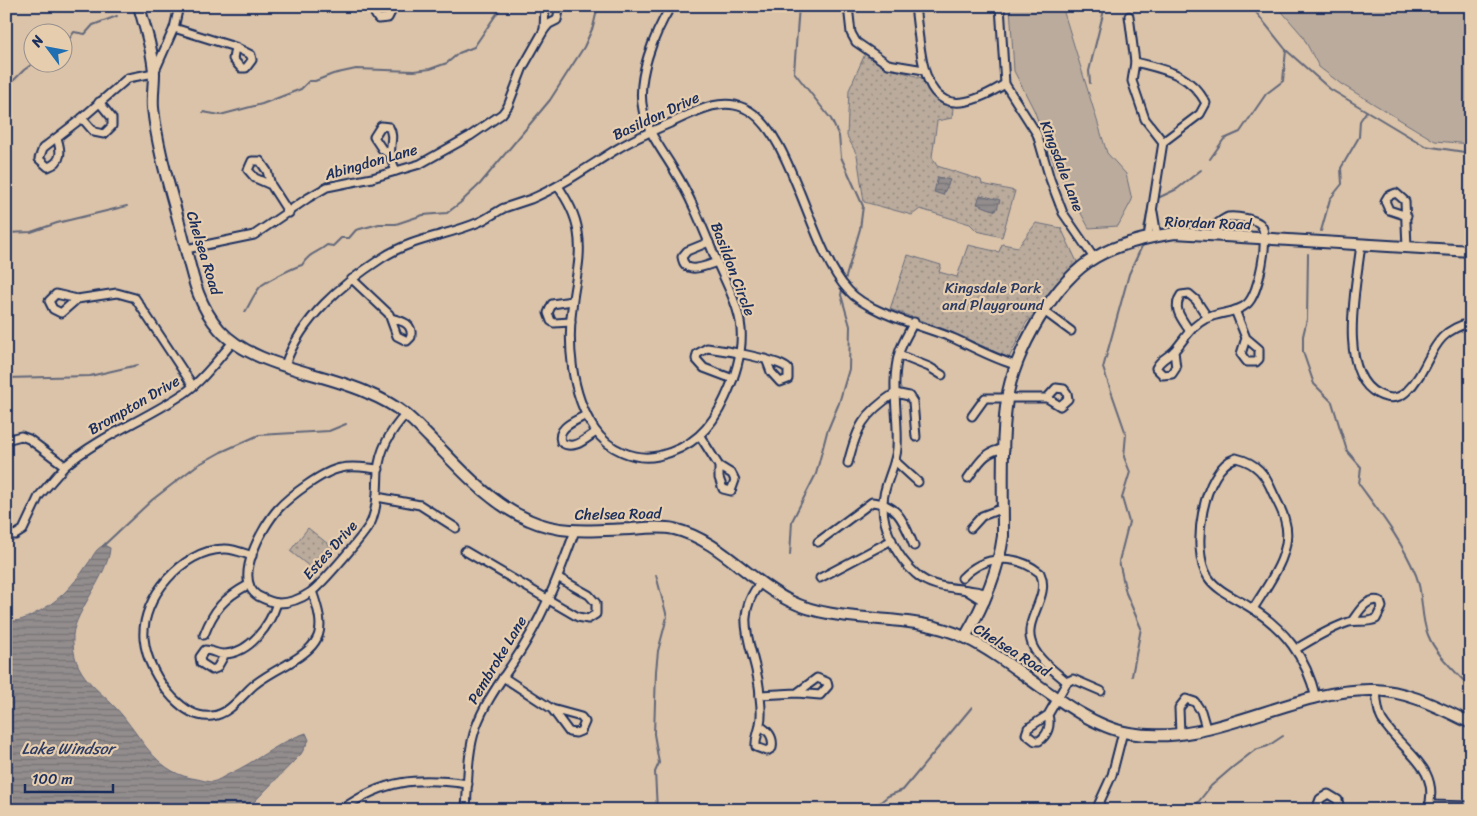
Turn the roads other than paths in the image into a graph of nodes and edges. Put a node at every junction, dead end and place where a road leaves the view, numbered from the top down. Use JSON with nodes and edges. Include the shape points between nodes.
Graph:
{"nodes":[{"id":1,"x":139,"y":6,"type":"edge"},
{"id":2,"x":180,"y":6,"type":"edge"},
{"id":3,"x":377,"y":6,"type":"edge"},
{"id":4,"x":394,"y":6,"type":"edge"},
{"id":5,"x":545,"y":6,"type":"edge"},
{"id":6,"x":560,"y":6,"type":"edge"},
{"id":7,"x":672,"y":6,"type":"edge"},
{"id":8,"x":848,"y":6,"type":"edge"},
{"id":9,"x":915,"y":6,"type":"edge"},
{"id":10,"x":1000,"y":6,"type":"edge"},
{"id":11,"x":1128,"y":16,"type":"dead end"},
{"id":12,"x":174,"y":28,"type":"junction"},
{"id":13,"x":544,"y":30,"type":"junction"},
{"id":14,"x":235,"y":47,"type":"dead end"},
{"id":15,"x":1136,"y":62,"type":"junction"},
{"id":16,"x":924,"y":70,"type":"junction"},
{"id":17,"x":154,"y":73,"type":"junction"},
{"id":18,"x":1005,"y":84,"type":"junction"},
{"id":19,"x":99,"y":102,"type":"junction"},
{"id":20,"x":82,"y":118,"type":"junction"},
{"id":21,"x":651,"y":131,"type":"junction"},
{"id":22,"x":57,"y":138,"type":"dead end"},
{"id":23,"x":1163,"y":142,"type":"junction"},
{"id":24,"x":391,"y":155,"type":"dead end"},
{"id":25,"x":396,"y":171,"type":"junction"},
{"id":26,"x":271,"y":185,"type":"dead end"},
{"id":27,"x":558,"y":186,"type":"junction"},
{"id":28,"x":289,"y":213,"type":"junction"},
{"id":29,"x":1407,"y":216,"type":"dead end"},
{"id":30,"x":1152,"y":236,"type":"junction"},
{"id":31,"x":1216,"y":236,"type":"junction"},
{"id":32,"x":1263,"y":240,"type":"junction"},
{"id":33,"x":709,"y":242,"type":"junction"},
{"id":34,"x":1361,"y":244,"type":"junction"},
{"id":35,"x":1407,"y":247,"type":"junction"},
{"id":36,"x":186,"y":249,"type":"junction"},
{"id":37,"x":1471,"y":251,"type":"edge"},
{"id":38,"x":1094,"y":258,"type":"junction"},
{"id":39,"x":717,"y":262,"type":"junction"},
{"id":40,"x":352,"y":279,"type":"junction"},
{"id":41,"x":77,"y":299,"type":"dead end"},
{"id":42,"x":572,"y":301,"type":"junction"},
{"id":43,"x":1235,"y":310,"type":"junction"},
{"id":44,"x":1044,"y":311,"type":"junction"},
{"id":45,"x":391,"y":318,"type":"dead end"},
{"id":46,"x":1208,"y":318,"type":"junction"},
{"id":47,"x":571,"y":322,"type":"junction"},
{"id":48,"x":914,"y":322,"type":"junction"},
{"id":49,"x":1471,"y":322,"type":"edge"},
{"id":50,"x":1188,"y":330,"type":"junction"},
{"id":51,"x":1071,"y":331,"type":"dead end"},
{"id":52,"x":1246,"y":338,"type":"dead end"},
{"id":53,"x":233,"y":342,"type":"junction"},
{"id":54,"x":1174,"y":351,"type":"dead end"},
{"id":55,"x":899,"y":354,"type":"junction"},
{"id":56,"x":740,"y":355,"type":"junction"},
{"id":57,"x":766,"y":359,"type":"dead end"},
{"id":58,"x":285,"y":365,"type":"junction"},
{"id":59,"x":1016,"y":365,"type":"junction"},
{"id":60,"x":942,"y":375,"type":"dead end"},
{"id":61,"x":733,"y":379,"type":"junction"},
{"id":62,"x":193,"y":386,"type":"junction"},
{"id":63,"x":895,"y":393,"type":"junction"},
{"id":64,"x":1007,"y":398,"type":"junction"},
{"id":65,"x":1047,"y":398,"type":"dead end"},
{"id":66,"x":406,"y":414,"type":"junction"},
{"id":67,"x":586,"y":415,"type":"junction"},
{"id":68,"x":972,"y":416,"type":"dead end"},
{"id":69,"x":596,"y":432,"type":"junction"},
{"id":70,"x":700,"y":436,"type":"junction"},
{"id":71,"x":916,"y":437,"type":"dead end"},
{"id":72,"x":6,"y":440,"type":"edge"},
{"id":73,"x":1005,"y":449,"type":"junction"},
{"id":74,"x":895,"y":462,"type":"junction"},
{"id":75,"x":848,"y":463,"type":"dead end"},
{"id":76,"x":65,"y":466,"type":"junction"},
{"id":77,"x":719,"y":466,"type":"dead end"},
{"id":78,"x":378,"y":469,"type":"junction"},
{"id":79,"x":968,"y":478,"type":"dead end"},
{"id":80,"x":918,"y":482,"type":"dead end"},
{"id":81,"x":377,"y":497,"type":"junction"},
{"id":82,"x":882,"y":502,"type":"junction"},
{"id":83,"x":1003,"y":508,"type":"junction"},
{"id":84,"x":456,"y":528,"type":"dead end"},
{"id":85,"x":971,"y":528,"type":"dead end"},
{"id":86,"x":575,"y":531,"type":"junction"},
{"id":87,"x":6,"y":534,"type":"edge"},
{"id":88,"x":892,"y":540,"type":"junction"},
{"id":89,"x":818,"y":542,"type":"dead end"},
{"id":90,"x":914,"y":546,"type":"dead end"},
{"id":91,"x":465,"y":551,"type":"dead end"},
{"id":92,"x":252,"y":556,"type":"junction"},
{"id":93,"x":1000,"y":558,"type":"junction"},
{"id":94,"x":558,"y":578,"type":"junction"},
{"id":95,"x":820,"y":578,"type":"dead end"},
{"id":96,"x":962,"y":578,"type":"dead end"},
{"id":97,"x":761,"y":582,"type":"junction"},
{"id":98,"x":248,"y":585,"type":"junction"},
{"id":99,"x":312,"y":591,"type":"junction"},
{"id":100,"x":986,"y":598,"type":"junction"},
{"id":101,"x":548,"y":600,"type":"junction"},
{"id":102,"x":277,"y":603,"type":"junction"},
{"id":103,"x":1253,"y":609,"type":"junction"},
{"id":104,"x":1352,"y":621,"type":"dead end"},
{"id":105,"x":204,"y":635,"type":"dead end"},
{"id":106,"x":966,"y":637,"type":"junction"},
{"id":107,"x":1296,"y":648,"type":"junction"},
{"id":108,"x":225,"y":654,"type":"dead end"},
{"id":109,"x":503,"y":677,"type":"junction"},
{"id":110,"x":1067,"y":682,"type":"junction"},
{"id":111,"x":1376,"y":690,"type":"junction"},
{"id":112,"x":1101,"y":692,"type":"dead end"},
{"id":113,"x":797,"y":693,"type":"dead end"},
{"id":114,"x":760,"y":695,"type":"junction"},
{"id":115,"x":1059,"y":698,"type":"junction"},
{"id":116,"x":1316,"y":698,"type":"junction"},
{"id":117,"x":552,"y":709,"type":"junction"},
{"id":118,"x":1048,"y":715,"type":"dead end"},
{"id":119,"x":1471,"y":723,"type":"edge"},
{"id":120,"x":760,"y":726,"type":"dead end"},
{"id":121,"x":1206,"y":728,"type":"junction"},
{"id":122,"x":1123,"y":732,"type":"junction"},
{"id":123,"x":1180,"y":734,"type":"junction"},
{"id":124,"x":468,"y":784,"type":"junction"},
{"id":125,"x":1429,"y":807,"type":"edge"},
{"id":126,"x":1469,"y":807,"type":"edge"},
{"id":127,"x":341,"y":810,"type":"edge"},
{"id":128,"x":466,"y":810,"type":"edge"},
{"id":129,"x":1096,"y":810,"type":"edge"},
{"id":130,"x":1316,"y":810,"type":"edge"},
{"id":131,"x":1340,"y":810,"type":"edge"}],
"edges":[{"from":1,"to":17,"type":"street","name":"Chelsea Road"},
{"from":2,"to":12,"type":"street"},
{"from":3,"to":4,"type":"street","via":[[375,14],[378,19],[388,18]]},
{"from":5,"to":13,"type":"street","name":"Abingdon Lane"},
{"from":6,"to":13,"type":"street","name":"Abingdon Lane","via":[[557,20]]},
{"from":7,"to":21,"type":"street","name":"Basildon Circle","via":[[659,30],[643,78],[642,108]]},
{"from":8,"to":16,"type":"street","via":[[851,33],[856,42],[888,64]]},
{"from":9,"to":16,"type":"street"},
{"from":10,"to":18,"type":"street","name":"Kingsdale Lane"},
{"from":11,"to":15,"type":"street"},
{"from":12,"to":14,"type":"street"},
{"from":12,"to":17,"type":"street"},
{"from":13,"to":25,"type":"street","name":"Abingdon Lane","via":[[502,114],[420,164]]},
{"from":15,"to":23,"type":"street","via":[[1132,81],[1138,102],[1145,119]]},
{"from":15,"to":23,"type":"street","via":[[1168,70],[1188,80],[1206,103],[1200,114]]},
{"from":16,"to":18,"type":"street","via":[[928,84],[936,94],[956,103],[990,94]]},
{"from":17,"to":19,"type":"street","via":[[128,78]]},
{"from":17,"to":36,"type":"street","name":"Chelsea Road","via":[[153,106],[166,175]]},
{"from":18,"to":38,"type":"street","name":"Kingsdale Lane","via":[[1038,134],[1050,180],[1064,213]]},
{"from":19,"to":20,"type":"street"},
{"from":19,"to":20,"type":"street","via":[[112,118],[112,126],[104,134],[94,132]]},
{"from":20,"to":22,"type":"street"},
{"from":21,"to":27,"type":"street","name":"Basildon Drive"},
{"from":21,"to":33,"type":"street","name":"Basildon Circle"},
{"from":21,"to":48,"type":"street","name":"Basildon Drive","via":[[715,104],[737,105],[758,115],[791,171],[825,255],[840,281],[850,293],[870,306]]},
{"from":23,"to":30,"type":"street"},
{"from":24,"to":25,"type":"street"},
{"from":25,"to":28,"type":"street","name":"Abingdon Lane","via":[[327,188]]},
{"from":26,"to":28,"type":"street"},
{"from":27,"to":40,"type":"street","name":"Basildon Drive","via":[[479,222],[404,244]]},
{"from":27,"to":42,"type":"street","name":"Basildon Circle","via":[[572,210],[578,230],[580,248]]},
{"from":28,"to":36,"type":"street","name":"Abingdon Lane","via":[[254,235]]},
{"from":29,"to":35,"type":"street"},
{"from":30,"to":31,"type":"street","name":"Riordan Road","via":[[1175,233]]},
{"from":30,"to":38,"type":"street","name":"Riordan Road"},
{"from":31,"to":32,"type":"street","name":"Riordan Road"},
{"from":31,"to":32,"type":"street","via":[[1218,223],[1228,218],[1255,220],[1264,231]]},
{"from":32,"to":34,"type":"street","name":"Riordan Road"},
{"from":32,"to":43,"type":"street","via":[[1262,273],[1255,295],[1246,305]]},
{"from":33,"to":39,"type":"street","name":"Basildon Circle"},
{"from":33,"to":39,"type":"street","via":[[687,251],[682,257],[683,263],[695,269]]},
{"from":34,"to":35,"type":"street","name":"Riordan Road"},
{"from":34,"to":49,"type":"street","via":[[1353,346],[1358,374],[1374,392],[1386,398],[1398,398],[1405,393],[1439,340],[1450,330]]},
{"from":35,"to":37,"type":"street","name":"Riordan Road"},
{"from":36,"to":53,"type":"street","name":"Chelsea Road","via":[[196,289],[207,312]]},
{"from":38,"to":44,"type":"street","name":"Riordan Road"},
{"from":39,"to":56,"type":"street","name":"Basildon Circle","via":[[737,309],[741,328]]},
{"from":40,"to":45,"type":"street"},
{"from":40,"to":58,"type":"street","name":"Basildon Drive","via":[[306,324]]},
{"from":41,"to":62,"type":"street","via":[[117,293],[134,298]]},
{"from":42,"to":47,"type":"street","name":"Basildon Circle"},
{"from":42,"to":47,"type":"street","via":[[552,304],[548,313],[554,323]]},
{"from":43,"to":46,"type":"street"},
{"from":43,"to":52,"type":"street"},
{"from":44,"to":51,"type":"street"},
{"from":44,"to":59,"type":"street","name":"Riordan Road","via":[[1024,342]]},
{"from":46,"to":50,"type":"street"},
{"from":46,"to":50,"type":"street","via":[[1189,294],[1181,295],[1176,302],[1177,309]]},
{"from":47,"to":67,"type":"street","name":"Basildon Circle","via":[[573,371]]},
{"from":48,"to":55,"type":"street"},
{"from":48,"to":59,"type":"street","name":"Basildon Drive"},
{"from":50,"to":54,"type":"street"},
{"from":53,"to":58,"type":"street","name":"Chelsea Road"},
{"from":53,"to":62,"type":"street","name":"Brompton Drive"},
{"from":55,"to":60,"type":"street"},
{"from":55,"to":63,"type":"street"},
{"from":56,"to":57,"type":"street"},
{"from":56,"to":61,"type":"street","name":"Basildon Circle"},
{"from":56,"to":61,"type":"street","via":[[707,348],[697,354],[696,358],[704,368]]},
{"from":58,"to":66,"type":"street","name":"Chelsea Road","via":[[369,393]]},
{"from":59,"to":64,"type":"street","name":"Riordan Road"},
{"from":61,"to":70,"type":"street","name":"Basildon Circle","via":[[715,420]]},
{"from":62,"to":76,"type":"street","name":"Brompton Drive","via":[[81,453]]},
{"from":63,"to":71,"type":"street","via":[[909,396],[913,402]]},
{"from":63,"to":74,"type":"street"},
{"from":63,"to":75,"type":"street","via":[[860,425]]},
{"from":64,"to":65,"type":"street"},
{"from":64,"to":68,"type":"street","via":[[985,398]]},
{"from":64,"to":73,"type":"street","name":"Riordan Road"},
{"from":66,"to":78,"type":"street","name":"Estes Drive","via":[[393,428]]},
{"from":66,"to":86,"type":"street","name":"Chelsea Road","via":[[490,496],[524,518],[547,527]]},
{"from":67,"to":69,"type":"street","name":"Basildon Circle"},
{"from":67,"to":69,"type":"street","via":[[565,427],[560,435],[561,442],[567,446],[577,445]]},
{"from":69,"to":70,"type":"street","name":"Basildon Circle","via":[[619,450],[644,457],[672,452]]},
{"from":70,"to":77,"type":"street"},
{"from":72,"to":76,"type":"street","via":[[21,436],[29,438]]},
{"from":73,"to":79,"type":"street","via":[[993,449]]},
{"from":73,"to":83,"type":"street","name":"Riordan Road"},
{"from":74,"to":80,"type":"street"},
{"from":74,"to":82,"type":"street"},
{"from":76,"to":87,"type":"street","name":"Brompton Drive","via":[[39,496],[23,530],[15,535]]},
{"from":78,"to":81,"type":"street","name":"Estes Drive"},
{"from":78,"to":92,"type":"street","via":[[340,468],[312,483],[279,508]]},
{"from":81,"to":84,"type":"street","via":[[420,505]]},
{"from":81,"to":99,"type":"street","name":"Estes Drive","via":[[367,532]]},
{"from":82,"to":88,"type":"street"},
{"from":82,"to":89,"type":"street","via":[[862,507]]},
{"from":82,"to":90,"type":"street","via":[[897,510]]},
{"from":83,"to":85,"type":"street","via":[[982,516]]},
{"from":83,"to":93,"type":"street","name":"Riordan Road"},
{"from":86,"to":94,"type":"street","name":"Pembroke Lane"},
{"from":86,"to":97,"type":"street","name":"Chelsea Road","via":[[666,527],[719,550]]},
{"from":88,"to":95,"type":"street"},
{"from":88,"to":100,"type":"street","via":[[917,576],[954,589],[978,590]]},
{"from":91,"to":101,"type":"street"},
{"from":92,"to":98,"type":"street","via":[[246,578]]},
{"from":92,"to":99,"type":"street","via":[[230,548],[200,555],[166,581],[149,609],[144,638],[150,663],[168,693],[183,708],[204,716],[222,714],[270,673],[304,654],[319,635],[322,624]]},
{"from":93,"to":96,"type":"street","via":[[970,569]]},
{"from":93,"to":100,"type":"street","name":"Riordan Road"},
{"from":93,"to":110,"type":"street","via":[[1014,560],[1040,573],[1044,585],[1031,627],[1031,642],[1039,656]]},
{"from":94,"to":101,"type":"street","name":"Pembroke Lane"},
{"from":94,"to":101,"type":"street","via":[[589,595],[596,603],[596,614],[582,619]]},
{"from":97,"to":106,"type":"street","name":"Chelsea Road","via":[[788,600],[808,608],[828,613],[908,620]]},
{"from":97,"to":114,"type":"street","via":[[746,604],[745,622]]},
{"from":98,"to":102,"type":"street","via":[[255,594]]},
{"from":98,"to":105,"type":"street","via":[[228,596],[219,606]]},
{"from":99,"to":102,"type":"street","name":"Estes Drive","via":[[288,603]]},
{"from":100,"to":106,"type":"street","name":"Riordan Road"},
{"from":101,"to":109,"type":"street","name":"Pembroke Lane","via":[[527,642]]},
{"from":102,"to":108,"type":"street","via":[[272,618],[259,634],[244,648]]},
{"from":103,"to":103,"type":"street","via":[[1209,579],[1199,551],[1205,505],[1215,474],[1222,465],[1236,458],[1253,464],[1265,474],[1285,520],[1287,534],[1282,557]]},
{"from":103,"to":107,"type":"street"},
{"from":104,"to":107,"type":"street"},
{"from":106,"to":115,"type":"street","name":"Chelsea Road"},
{"from":107,"to":116,"type":"street","via":[[1311,677]]},
{"from":109,"to":117,"type":"street"},
{"from":109,"to":124,"type":"street","name":"Pembroke Lane","via":[[482,710],[475,729]]},
{"from":110,"to":112,"type":"street","via":[[1073,679]]},
{"from":110,"to":115,"type":"street"},
{"from":111,"to":116,"type":"street","name":"Chelsea Road","via":[[1352,690]]},
{"from":111,"to":119,"type":"street","name":"Chelsea Road","via":[[1418,698]]},
{"from":111,"to":125,"type":"street","via":[[1382,719],[1425,771],[1431,787]]},
{"from":113,"to":114,"type":"street"},
{"from":114,"to":120,"type":"street"},
{"from":115,"to":118,"type":"street"},
{"from":115,"to":122,"type":"street","name":"Chelsea Road","via":[[1087,716]]},
{"from":116,"to":121,"type":"street","name":"Chelsea Road"},
{"from":117,"to":117,"type":"street","via":[[569,732],[581,731],[585,722],[581,717]]},
{"from":121,"to":123,"type":"street","name":"Chelsea Road"},
{"from":121,"to":123,"type":"street","via":[[1195,702],[1186,699],[1179,708]]},
{"from":122,"to":123,"type":"street","name":"Chelsea Road"},
{"from":122,"to":129,"type":"street","via":[[1112,775]]},
{"from":124,"to":127,"type":"street","via":[[438,780],[404,781],[370,791]]},
{"from":124,"to":128,"type":"street","name":"Pembroke Lane"},
{"from":125,"to":126,"type":"street"},
{"from":130,"to":131,"type":"street","via":[[1320,799],[1328,794],[1338,800]]}]}
